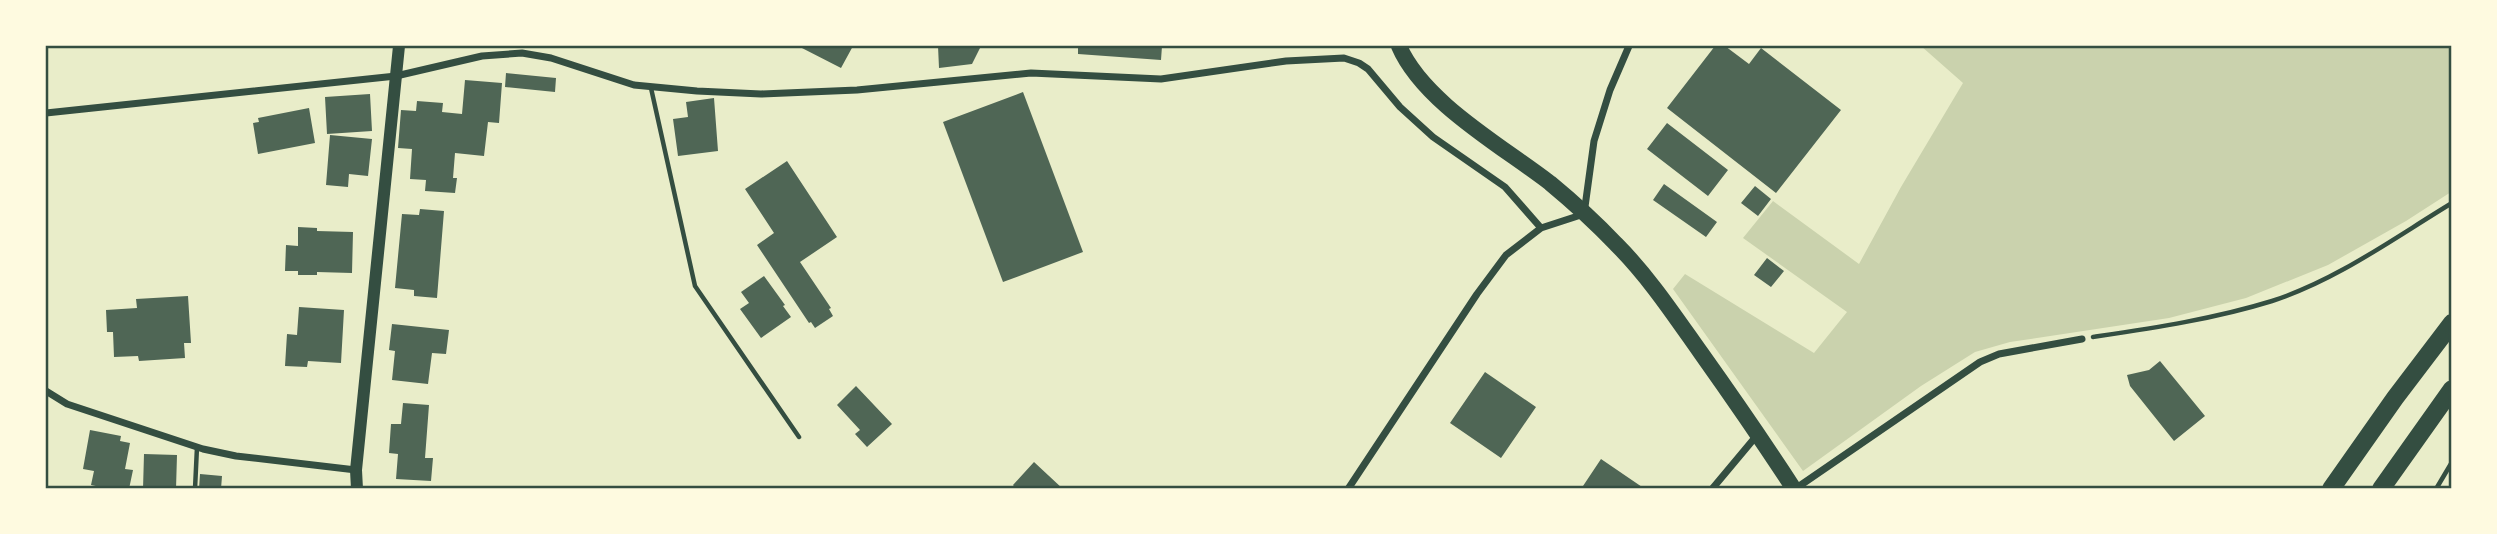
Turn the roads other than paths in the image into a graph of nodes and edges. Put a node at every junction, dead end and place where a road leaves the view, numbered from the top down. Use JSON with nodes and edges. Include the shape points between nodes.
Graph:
{"nodes":[{"id":1,"x":399,"y":46,"type":"edge"},
{"id":2,"x":1399,"y":46,"type":"edge"},
{"id":3,"x":1629,"y":46,"type":"edge"},
{"id":4,"x":396,"y":76,"type":"junction"},
{"id":5,"x":651,"y":88,"type":"junction"},
{"id":6,"x":46,"y":113,"type":"edge"},
{"id":7,"x":1584,"y":214,"type":"junction"},
{"id":8,"x":1541,"y":228,"type":"junction"},
{"id":9,"x":2452,"y":323,"type":"edge"},
{"id":10,"x":2082,"y":339,"type":"road end"},
{"id":11,"x":2452,"y":389,"type":"edge"},
{"id":12,"x":46,"y":391,"type":"edge"},
{"id":13,"x":1758,"y":433,"type":"junction"},
{"id":14,"x":799,"y":437,"type":"dead end"},
{"id":15,"x":197,"y":446,"type":"junction"},
{"id":16,"x":356,"y":470,"type":"junction"},
{"id":17,"x":195,"y":488,"type":"edge"},
{"id":18,"x":357,"y":488,"type":"edge"},
{"id":19,"x":1348,"y":488,"type":"edge"},
{"id":20,"x":1712,"y":488,"type":"edge"},
{"id":21,"x":1795,"y":488,"type":"edge"},
{"id":22,"x":2331,"y":488,"type":"edge"},
{"id":23,"x":2381,"y":488,"type":"edge"}],
"edges":[{"from":1,"to":4,"type":"street"},
{"from":2,"to":7,"type":"main road","via":[[1433,93]]},
{"from":3,"to":7,"type":"street","via":[[1594,141]]},
{"from":4,"to":5,"type":"street","via":[[482,56],[522,53]]},
{"from":4,"to":6,"type":"street"},
{"from":4,"to":16,"type":"street"},
{"from":5,"to":8,"type":"street","via":[[810,92],[1031,73],[1161,79],[1286,61],[1344,58],[1368,69],[1433,137],[1505,187]]},
{"from":5,"to":14,"type":"lane","via":[[695,286]]},
{"from":7,"to":8,"type":"street"},
{"from":7,"to":13,"type":"main road","via":[[1657,290]]},
{"from":8,"to":19,"type":"street","via":[[1496,268]]},
{"from":9,"to":22,"type":"highway"},
{"from":10,"to":21,"type":"street","via":[[1999,354],[1980,362]]},
{"from":11,"to":23,"type":"highway"},
{"from":12,"to":15,"type":"street","via":[[67,404]]},
{"from":13,"to":20,"type":"street"},
{"from":13,"to":21,"type":"main road"},
{"from":15,"to":16,"type":"street","via":[[236,456]]},
{"from":15,"to":17,"type":"lane"},
{"from":16,"to":18,"type":"street"}]}
